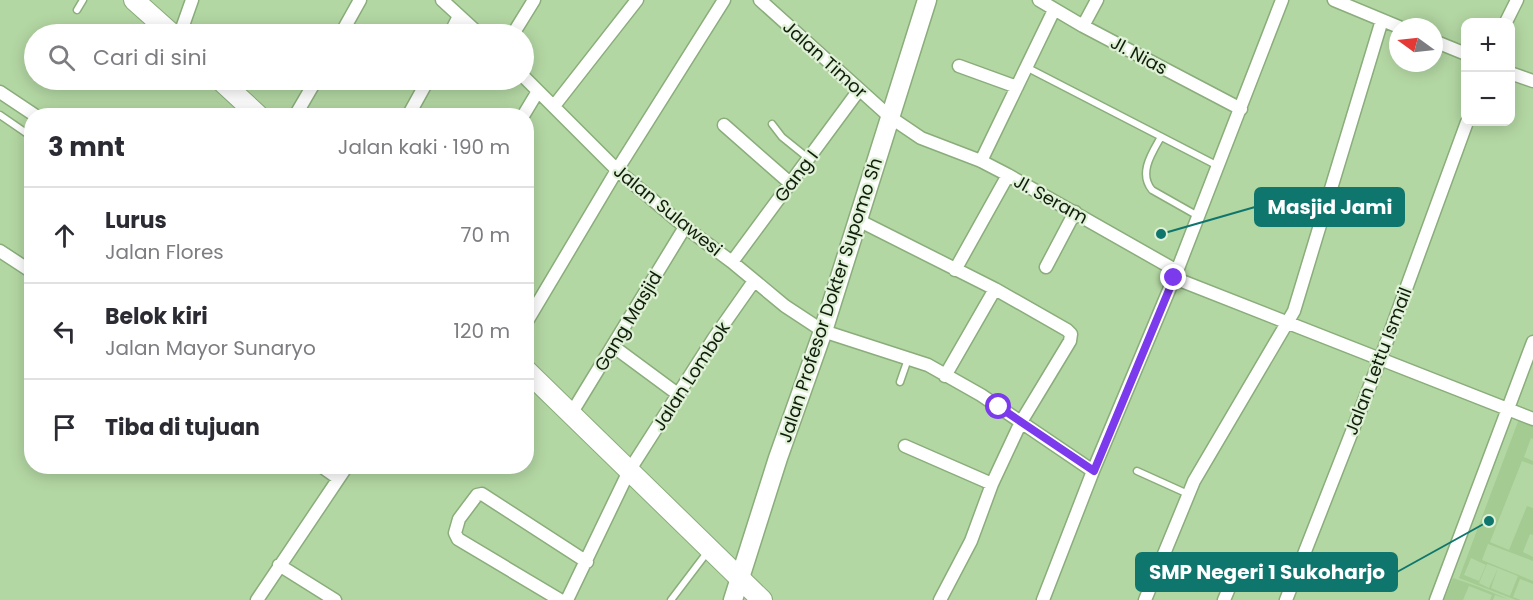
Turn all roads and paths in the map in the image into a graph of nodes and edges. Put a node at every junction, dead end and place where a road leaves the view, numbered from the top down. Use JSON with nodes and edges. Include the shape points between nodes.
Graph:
{"nodes":[{"id":1,"x":83,"y":0,"type":"edge"},
{"id":2,"x":134,"y":0,"type":"edge"},
{"id":3,"x":192,"y":0,"type":"edge"},
{"id":4,"x":360,"y":0,"type":"edge"},
{"id":5,"x":442,"y":0,"type":"edge"},
{"id":6,"x":534,"y":0,"type":"edge"},
{"id":7,"x":637,"y":0,"type":"edge"},
{"id":8,"x":724,"y":0,"type":"edge"},
{"id":9,"x":760,"y":0,"type":"edge"},
{"id":10,"x":927,"y":0,"type":"edge"},
{"id":11,"x":1039,"y":0,"type":"edge"},
{"id":12,"x":1097,"y":0,"type":"edge"},
{"id":13,"x":1282,"y":0,"type":"edge"},
{"id":14,"x":1334,"y":0,"type":"edge"},
{"id":15,"x":1517,"y":0,"type":"edge"},
{"id":16,"x":77,"y":10,"type":"dead end"},
{"id":17,"x":1054,"y":10,"type":"junction"},
{"id":18,"x":459,"y":16,"type":"junction"},
{"id":19,"x":1508,"y":18,"type":"edge"},
{"id":20,"x":1382,"y":20,"type":"junction"},
{"id":21,"x":1389,"y":23,"type":"edge"},
{"id":22,"x":161,"y":24,"type":"edge"},
{"id":23,"x":184,"y":24,"type":"edge"},
{"id":24,"x":347,"y":24,"type":"edge"},
{"id":25,"x":455,"y":24,"type":"edge"},
{"id":26,"x":468,"y":24,"type":"edge"},
{"id":27,"x":519,"y":24,"type":"edge"},
{"id":28,"x":1083,"y":26,"type":"junction"},
{"id":29,"x":1443,"y":45,"type":"edge"},
{"id":30,"x":1461,"y":52,"type":"edge"},
{"id":31,"x":959,"y":66,"type":"dead end"},
{"id":32,"x":1026,"y":67,"type":"junction"},
{"id":33,"x":1515,"y":75,"type":"edge"},
{"id":34,"x":1533,"y":81,"type":"edge"},
{"id":35,"x":534,"y":87,"type":"edge"},
{"id":36,"x":1017,"y":87,"type":"junction"},
{"id":37,"x":230,"y":90,"type":"edge"},
{"id":38,"x":309,"y":90,"type":"edge"},
{"id":39,"x":422,"y":90,"type":"edge"},
{"id":40,"x":859,"y":90,"type":"junction"},
{"id":41,"x":538,"y":91,"type":"junction"},
{"id":42,"x":0,"y":92,"type":"edge"},
{"id":43,"x":554,"y":106,"type":"junction"},
{"id":44,"x":24,"y":108,"type":"edge"},
{"id":45,"x":249,"y":108,"type":"edge"},
{"id":46,"x":299,"y":108,"type":"edge"},
{"id":47,"x":412,"y":108,"type":"edge"},
{"id":48,"x":528,"y":108,"type":"edge"},
{"id":49,"x":1241,"y":109,"type":"junction"},
{"id":50,"x":0,"y":115,"type":"edge"},
{"id":51,"x":890,"y":117,"type":"junction"},
{"id":52,"x":772,"y":124,"type":"dead end"},
{"id":53,"x":724,"y":125,"type":"dead end"},
{"id":54,"x":1466,"y":126,"type":"edge"},
{"id":55,"x":24,"y":132,"type":"edge"},
{"id":56,"x":917,"y":136,"type":"joint"},
{"id":57,"x":1161,"y":137,"type":"junction"},
{"id":58,"x":808,"y":159,"type":"junction"},
{"id":59,"x":981,"y":161,"type":"junction"},
{"id":60,"x":1218,"y":166,"type":"junction"},
{"id":61,"x":617,"y":170,"type":"junction"},
{"id":62,"x":1008,"y":175,"type":"junction"},
{"id":63,"x":790,"y":183,"type":"junction"},
{"id":64,"x":1076,"y":212,"type":"junction"},
{"id":65,"x":1198,"y":217,"type":"junction"},
{"id":66,"x":869,"y":226,"type":"junction"},
{"id":67,"x":685,"y":227,"type":"junction"},
{"id":68,"x":0,"y":251,"type":"edge"},
{"id":69,"x":732,"y":262,"type":"junction"},
{"id":70,"x":24,"y":267,"type":"edge"},
{"id":71,"x":1046,"y":267,"type":"dead end"},
{"id":72,"x":955,"y":270,"type":"junction"},
{"id":73,"x":1175,"y":275,"type":"junction"},
{"id":74,"x":754,"y":281,"type":"junction"},
{"id":75,"x":995,"y":289,"type":"junction"},
{"id":76,"x":534,"y":310,"type":"edge"},
{"id":77,"x":1288,"y":324,"type":"junction"},
{"id":78,"x":824,"y":331,"type":"junction"},
{"id":79,"x":1533,"y":342,"type":"edge"},
{"id":80,"x":614,"y":347,"type":"junction"},
{"id":81,"x":908,"y":359,"type":"junction"},
{"id":82,"x":1380,"y":360,"type":"junction"},
{"id":83,"x":945,"y":376,"type":"junction"},
{"id":84,"x":534,"y":378,"type":"edge"},
{"id":85,"x":900,"y":382,"type":"dead end"},
{"id":86,"x":679,"y":395,"type":"junction"},
{"id":87,"x":1508,"y":409,"type":"junction"},
{"id":88,"x":571,"y":414,"type":"junction"},
{"id":89,"x":1533,"y":419,"type":"edge"},
{"id":90,"x":1021,"y":422,"type":"junction"},
{"id":91,"x":905,"y":446,"type":"dead end"},
{"id":92,"x":629,"y":471,"type":"junction"},
{"id":93,"x":1094,"y":471,"type":"junction"},
{"id":94,"x":1137,"y":471,"type":"dead end"},
{"id":95,"x":332,"y":474,"type":"edge"},
{"id":96,"x":341,"y":474,"type":"edge"},
{"id":97,"x":338,"y":478,"type":"junction"},
{"id":98,"x":992,"y":484,"type":"junction"},
{"id":99,"x":1188,"y":494,"type":"junction"},
{"id":100,"x":709,"y":550,"type":"junction"},
{"id":101,"x":587,"y":562,"type":"junction"},
{"id":102,"x":279,"y":565,"type":"junction"},
{"id":103,"x":740,"y":579,"type":"junction"},
{"id":104,"x":1232,"y":581,"type":"dead end"},
{"id":105,"x":257,"y":600,"type":"edge"},
{"id":106,"x":335,"y":600,"type":"edge"},
{"id":107,"x":560,"y":600,"type":"edge"},
{"id":108,"x":567,"y":600,"type":"edge"},
{"id":109,"x":671,"y":600,"type":"edge"},
{"id":110,"x":733,"y":600,"type":"edge"},
{"id":111,"x":762,"y":600,"type":"edge"},
{"id":112,"x":940,"y":600,"type":"edge"},
{"id":113,"x":1043,"y":600,"type":"edge"},
{"id":114,"x":1145,"y":600,"type":"edge"},
{"id":115,"x":1224,"y":600,"type":"edge"},
{"id":116,"x":1286,"y":600,"type":"edge"},
{"id":117,"x":1436,"y":600,"type":"edge"}],
"edges":[{"from":1,"to":16,"type":"lane"},
{"from":2,"to":22,"type":"main road"},
{"from":3,"to":23,"type":"street"},
{"from":4,"to":24,"type":"street"},
{"from":5,"to":18,"type":"street"},
{"from":6,"to":27,"type":"street"},
{"from":7,"to":43,"type":"street"},
{"from":8,"to":61,"type":"street"},
{"from":9,"to":40,"type":"street","name":"Jalan Timor"},
{"from":10,"to":51,"type":"street","name":"Jalan Profesor Dokter Supomo Sh"},
{"from":11,"to":17,"type":"street","name":"Jl. Nias"},
{"from":12,"to":28,"type":"street"},
{"from":13,"to":49,"type":"street"},
{"from":14,"to":20,"type":"street"},
{"from":15,"to":19,"type":"street"},
{"from":17,"to":28,"type":"street","name":"Jl. Nias"},
{"from":17,"to":32,"type":"street"},
{"from":18,"to":25,"type":"street"},
{"from":18,"to":26,"type":"street"},
{"from":20,"to":21,"type":"street"},
{"from":20,"to":77,"type":"street"},
{"from":28,"to":49,"type":"street","name":"Jl. Nias"},
{"from":29,"to":30,"type":"street"},
{"from":31,"to":36,"type":"street"},
{"from":32,"to":36,"type":"street"},
{"from":32,"to":57,"type":"lane"},
{"from":33,"to":34,"type":"street"},
{"from":35,"to":41,"type":"street","name":"Jalan Sulawesi"},
{"from":36,"to":59,"type":"street"},
{"from":37,"to":45,"type":"main road"},
{"from":38,"to":46,"type":"street"},
{"from":39,"to":47,"type":"street"},
{"from":40,"to":51,"type":"street","name":"Jalan Timor"},
{"from":40,"to":58,"type":"street","name":"Gang I"},
{"from":41,"to":43,"type":"street","name":"Jalan Sulawesi"},
{"from":41,"to":48,"type":"street"},
{"from":42,"to":44,"type":"street"},
{"from":43,"to":61,"type":"street","name":"Jalan Sulawesi"},
{"from":49,"to":60,"type":"street"},
{"from":50,"to":55,"type":"lane"},
{"from":51,"to":56,"type":"street","name":"Jalan Timor"},
{"from":51,"to":66,"type":"street","name":"Jalan Profesor Dokter Supomo Sh"},
{"from":52,"to":58,"type":"lane"},
{"from":53,"to":63,"type":"street"},
{"from":54,"to":82,"type":"street","name":"Jalan Lettu Ismail"},
{"from":56,"to":59,"type":"street","name":"Jl. Seram"},
{"from":57,"to":60,"type":"lane"},
{"from":57,"to":65,"type":"lane","via":[[1146,168],[1148,185]]},
{"from":58,"to":63,"type":"street","name":"Gang I"},
{"from":59,"to":62,"type":"street","name":"Jl. Seram"},
{"from":60,"to":65,"type":"street"},
{"from":61,"to":67,"type":"street","name":"Jalan Sulawesi"},
{"from":61,"to":76,"type":"street"},
{"from":62,"to":64,"type":"street","name":"Jl. Seram"},
{"from":62,"to":72,"type":"street"},
{"from":63,"to":69,"type":"street","name":"Gang I"},
{"from":64,"to":71,"type":"street"},
{"from":64,"to":73,"type":"street","name":"Jl. Seram"},
{"from":65,"to":73,"type":"street"},
{"from":66,"to":72,"type":"street"},
{"from":66,"to":78,"type":"street","name":"Jalan Profesor Dokter Supomo Sh"},
{"from":67,"to":69,"type":"street","name":"Jalan Sulawesi"},
{"from":67,"to":80,"type":"street","name":"Gang Masjid"},
{"from":68,"to":70,"type":"street"},
{"from":69,"to":74,"type":"street","name":"Jalan Sulawesi"},
{"from":72,"to":75,"type":"street"},
{"from":73,"to":77,"type":"street","name":"Jl. Seram"},
{"from":73,"to":93,"type":"street"},
{"from":74,"to":78,"type":"street","name":"Jalan Sulawesi"},
{"from":74,"to":86,"type":"street","name":"Jalan Lombok"},
{"from":75,"to":83,"type":"street"},
{"from":75,"to":90,"type":"street","via":[[1071,334]]},
{"from":77,"to":82,"type":"street","name":"Jl. Seram"},
{"from":77,"to":99,"type":"street"},
{"from":78,"to":81,"type":"street","name":"Jalan Sulawesi"},
{"from":78,"to":103,"type":"street","name":"Jalan Profesor Dokter Supomo Sh"},
{"from":79,"to":87,"type":"street"},
{"from":80,"to":86,"type":"street"},
{"from":80,"to":88,"type":"street","name":"Gang Masjid"},
{"from":81,"to":83,"type":"street","name":"Jalan Sulawesi"},
{"from":81,"to":85,"type":"lane"},
{"from":82,"to":87,"type":"street","name":"Jl. Seram"},
{"from":82,"to":116,"type":"street","name":"Jalan Lettu Ismail"},
{"from":83,"to":90,"type":"street","name":"Jalan Sulawesi"},
{"from":84,"to":88,"type":"main road"},
{"from":86,"to":92,"type":"street","name":"Jalan Lombok"},
{"from":87,"to":89,"type":"street","name":"Jl. Seram"},
{"from":87,"to":117,"type":"street"},
{"from":88,"to":92,"type":"main road"},
{"from":90,"to":93,"type":"street","name":"Jalan Sulawesi"},
{"from":90,"to":98,"type":"street"},
{"from":91,"to":98,"type":"street"},
{"from":92,"to":100,"type":"main road"},
{"from":92,"to":101,"type":"street","name":"Jalan Lombok"},
{"from":93,"to":113,"type":"street"},
{"from":94,"to":99,"type":"lane"},
{"from":95,"to":97,"type":"street"},
{"from":96,"to":97,"type":"street"},
{"from":97,"to":102,"type":"street"},
{"from":98,"to":112,"type":"street","via":[[971,541]]},
{"from":99,"to":114,"type":"street"},
{"from":100,"to":103,"type":"main road"},
{"from":100,"to":109,"type":"lane"},
{"from":101,"to":107,"type":"street","via":[[482,494],[477,495],[459,519],[455,533],[458,539]]},
{"from":101,"to":108,"type":"street","name":"Jalan Lombok"},
{"from":102,"to":105,"type":"street"},
{"from":102,"to":106,"type":"street"},
{"from":103,"to":110,"type":"street","name":"Jalan Profesor Dokter Supomo Sh"},
{"from":103,"to":111,"type":"main road"},
{"from":104,"to":115,"type":"street"}]}
